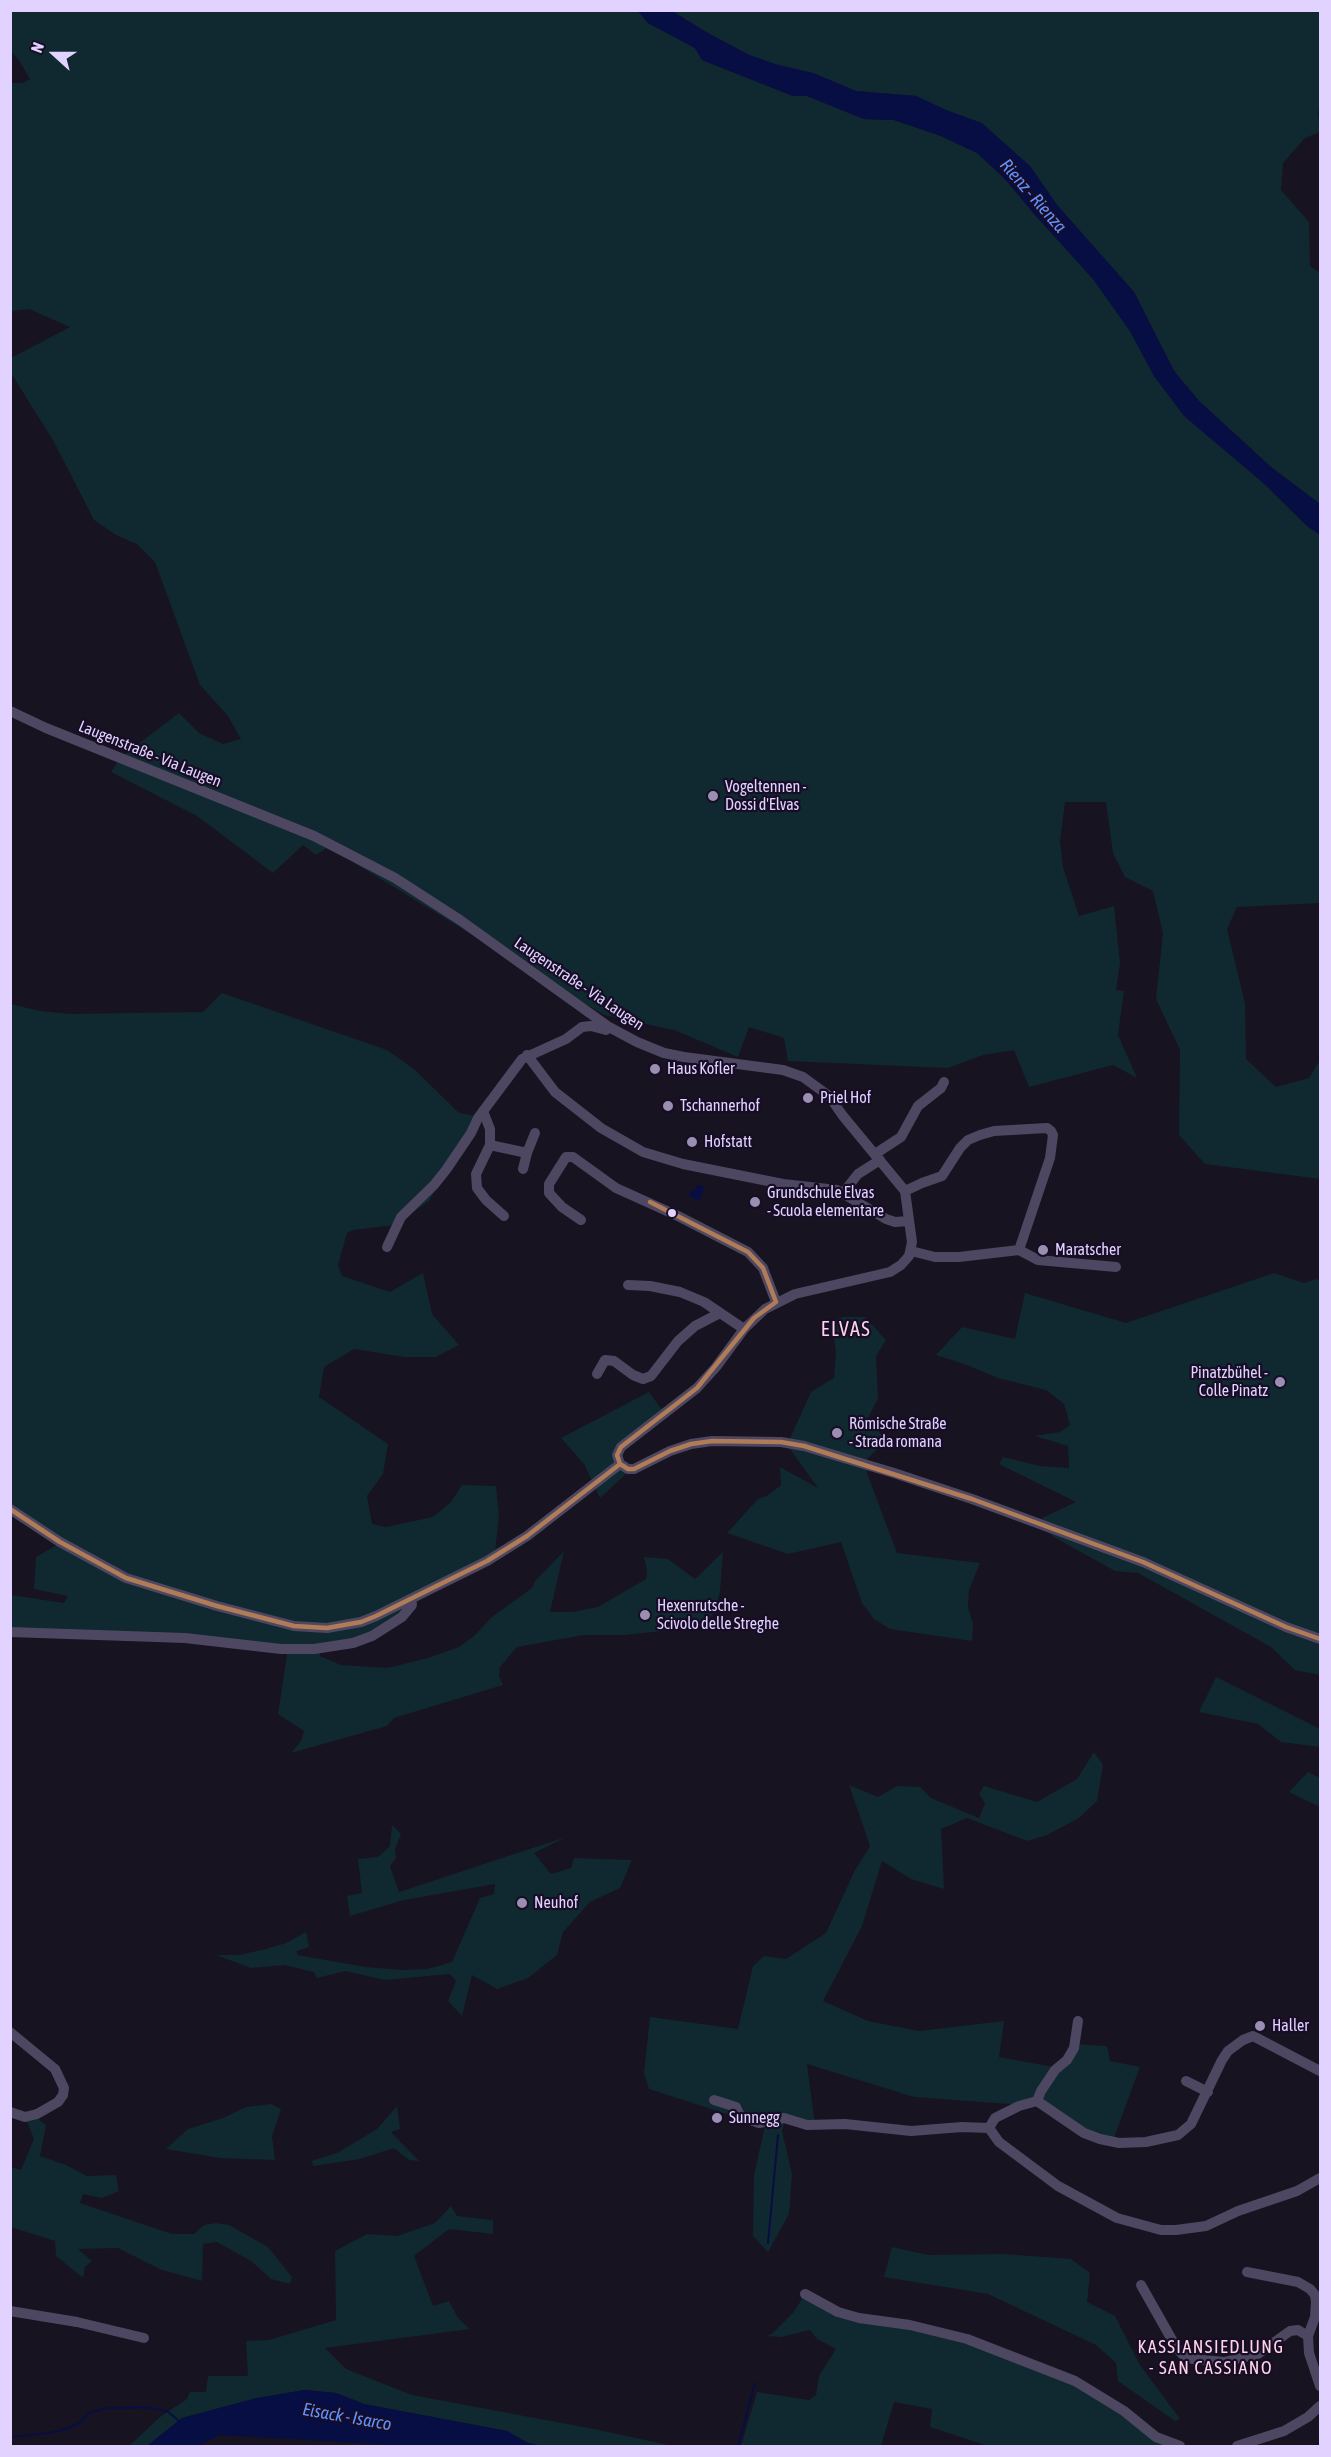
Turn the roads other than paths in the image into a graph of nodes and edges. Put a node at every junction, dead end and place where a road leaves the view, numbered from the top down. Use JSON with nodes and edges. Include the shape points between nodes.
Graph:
{"nodes":[{"id":1,"x":10,"y":711,"type":"edge"},
{"id":2,"x":587,"y":1011,"type":"junction"},
{"id":3,"x":582,"y":1027,"type":"junction"},
{"id":4,"x":609,"y":1027,"type":"junction"},
{"id":5,"x":527,"y":1055,"type":"junction"},
{"id":6,"x":944,"y":1082,"type":"dead end"},
{"id":7,"x":483,"y":1111,"type":"junction"},
{"id":8,"x":535,"y":1132,"type":"dead end"},
{"id":9,"x":490,"y":1145,"type":"junction"},
{"id":10,"x":527,"y":1153,"type":"junction"},
{"id":11,"x":878,"y":1157,"type":"junction"},
{"id":12,"x":523,"y":1168,"type":"dead end"},
{"id":13,"x":905,"y":1191,"type":"junction"},
{"id":14,"x":843,"y":1193,"type":"junction"},
{"id":15,"x":504,"y":1216,"type":"dead end"},
{"id":16,"x":581,"y":1220,"type":"dead end"},
{"id":17,"x":909,"y":1221,"type":"junction"},
{"id":18,"x":387,"y":1247,"type":"dead end"},
{"id":19,"x":1019,"y":1250,"type":"junction"},
{"id":20,"x":911,"y":1251,"type":"junction"},
{"id":21,"x":1116,"y":1267,"type":"dead end"},
{"id":22,"x":628,"y":1285,"type":"dead end"},
{"id":23,"x":776,"y":1302,"type":"junction"},
{"id":24,"x":720,"y":1313,"type":"junction"},
{"id":25,"x":744,"y":1329,"type":"junction"},
{"id":26,"x":597,"y":1374,"type":"dead end"},
{"id":27,"x":620,"y":1464,"type":"junction"},
{"id":28,"x":10,"y":1509,"type":"edge"},
{"id":29,"x":411,"y":1599,"type":"junction"},
{"id":30,"x":10,"y":1632,"type":"edge"},
{"id":31,"x":1320,"y":1638,"type":"edge"},
{"id":32,"x":1078,"y":2021,"type":"dead end"},
{"id":33,"x":10,"y":2032,"type":"edge"},
{"id":34,"x":1320,"y":2071,"type":"edge"},
{"id":35,"x":1186,"y":2081,"type":"dead end"},
{"id":36,"x":1208,"y":2092,"type":"junction"},
{"id":37,"x":714,"y":2100,"type":"dead end"},
{"id":38,"x":1037,"y":2101,"type":"junction"},
{"id":39,"x":10,"y":2112,"type":"edge"},
{"id":40,"x":989,"y":2128,"type":"junction"},
{"id":41,"x":1320,"y":2178,"type":"edge"},
{"id":42,"x":1247,"y":2272,"type":"dead end"},
{"id":43,"x":1141,"y":2285,"type":"dead end"},
{"id":44,"x":805,"y":2294,"type":"dead end"},
{"id":45,"x":10,"y":2311,"type":"edge"},
{"id":46,"x":1308,"y":2336,"type":"junction"},
{"id":47,"x":144,"y":2338,"type":"dead end"},
{"id":48,"x":1320,"y":2386,"type":"edge"},
{"id":49,"x":1320,"y":2406,"type":"edge"},
{"id":50,"x":1180,"y":2446,"type":"edge"},
{"id":51,"x":1237,"y":2446,"type":"edge"}],
"edges":[{"from":1,"to":2,"type":"street","name":"Laugenstraße - Via Laugen","via":[[314,836],[395,879],[460,920]]},
{"from":2,"to":3,"type":"street"},
{"from":2,"to":4,"type":"street","name":"Laugenstraße - Via Laugen"},
{"from":3,"to":4,"type":"street"},
{"from":3,"to":5,"type":"street","via":[[566,1039]]},
{"from":4,"to":11,"type":"street","name":"Laugenstraße - Via Laugen","via":[[664,1053],[783,1070],[803,1077],[829,1096]]},
{"from":5,"to":7,"type":"street","via":[[516,1064]]},
{"from":5,"to":14,"type":"street","via":[[555,1092],[643,1152],[683,1164]]},
{"from":6,"to":11,"type":"street","via":[[918,1106],[902,1137]]},
{"from":7,"to":9,"type":"street","via":[[490,1129]]},
{"from":7,"to":18,"type":"street","via":[[434,1185],[401,1216]]},
{"from":8,"to":10,"type":"street"},
{"from":9,"to":10,"type":"street"},
{"from":9,"to":15,"type":"street","via":[[476,1174],[477,1188]]},
{"from":10,"to":12,"type":"street"},
{"from":11,"to":13,"type":"street","name":"Laugenstraße - Via Laugen"},
{"from":11,"to":14,"type":"street"},
{"from":13,"to":17,"type":"street"},
{"from":13,"to":19,"type":"street","via":[[942,1176],[968,1140],[994,1131],[1047,1128],[1053,1135],[1050,1158]]},
{"from":14,"to":17,"type":"street","via":[[886,1219]]},
{"from":16,"to":23,"type":"street","via":[[549,1193],[549,1184],[566,1157],[573,1157],[616,1188],[748,1252],[764,1268]]},
{"from":17,"to":20,"type":"street"},
{"from":19,"to":20,"type":"street","via":[[958,1257]]},
{"from":19,"to":21,"type":"street","via":[[1038,1260]]},
{"from":20,"to":23,"type":"street","via":[[907,1260],[890,1272],[804,1291]]},
{"from":22,"to":24,"type":"street","via":[[680,1292]]},
{"from":23,"to":25,"type":"street"},
{"from":24,"to":25,"type":"street"},
{"from":24,"to":26,"type":"street","via":[[695,1326],[678,1341],[651,1376],[643,1379],[614,1361],[605,1360]]},
{"from":25,"to":27,"type":"street","via":[[697,1388],[621,1447],[617,1455]]},
{"from":27,"to":29,"type":"street","via":[[506,1550]]},
{"from":27,"to":31,"type":"street","via":[[634,1469],[670,1451],[712,1441],[804,1446],[939,1488],[1143,1562],[1286,1627]]},
{"from":28,"to":29,"type":"street","via":[[126,1578],[294,1626],[327,1628],[361,1622]]},
{"from":29,"to":30,"type":"street","via":[[412,1605],[402,1617],[372,1636],[314,1649],[185,1638]]},
{"from":32,"to":38,"type":"street","via":[[1074,2048]]},
{"from":33,"to":39,"type":"street","via":[[55,2069],[64,2088],[58,2102],[37,2114],[25,2117]]},
{"from":34,"to":36,"type":"street","via":[[1253,2036],[1228,2051]]},
{"from":35,"to":36,"type":"street"},
{"from":36,"to":38,"type":"street","via":[[1186,2131],[1146,2142],[1119,2143],[1084,2133]]},
{"from":37,"to":40,"type":"street","via":[[736,2107],[744,2118],[759,2123],[784,2118],[807,2125],[844,2124],[911,2131]]},
{"from":38,"to":40,"type":"street","via":[[995,2118]]},
{"from":40,"to":41,"type":"street","via":[[999,2142],[1067,2191],[1117,2218],[1161,2230],[1216,2222],[1298,2191]]},
{"from":42,"to":46,"type":"street","via":[[1288,2280],[1316,2295],[1315,2317]]},
{"from":43,"to":46,"type":"street","via":[[1176,2347],[1192,2359],[1224,2362],[1258,2354],[1290,2331],[1298,2330]]},
{"from":44,"to":50,"type":"street","via":[[838,2312],[967,2339],[1075,2381],[1124,2411],[1156,2437]]},
{"from":45,"to":47,"type":"street"},
{"from":46,"to":48,"type":"street"},
{"from":49,"to":51,"type":"street","via":[[1284,2431]]}]}
